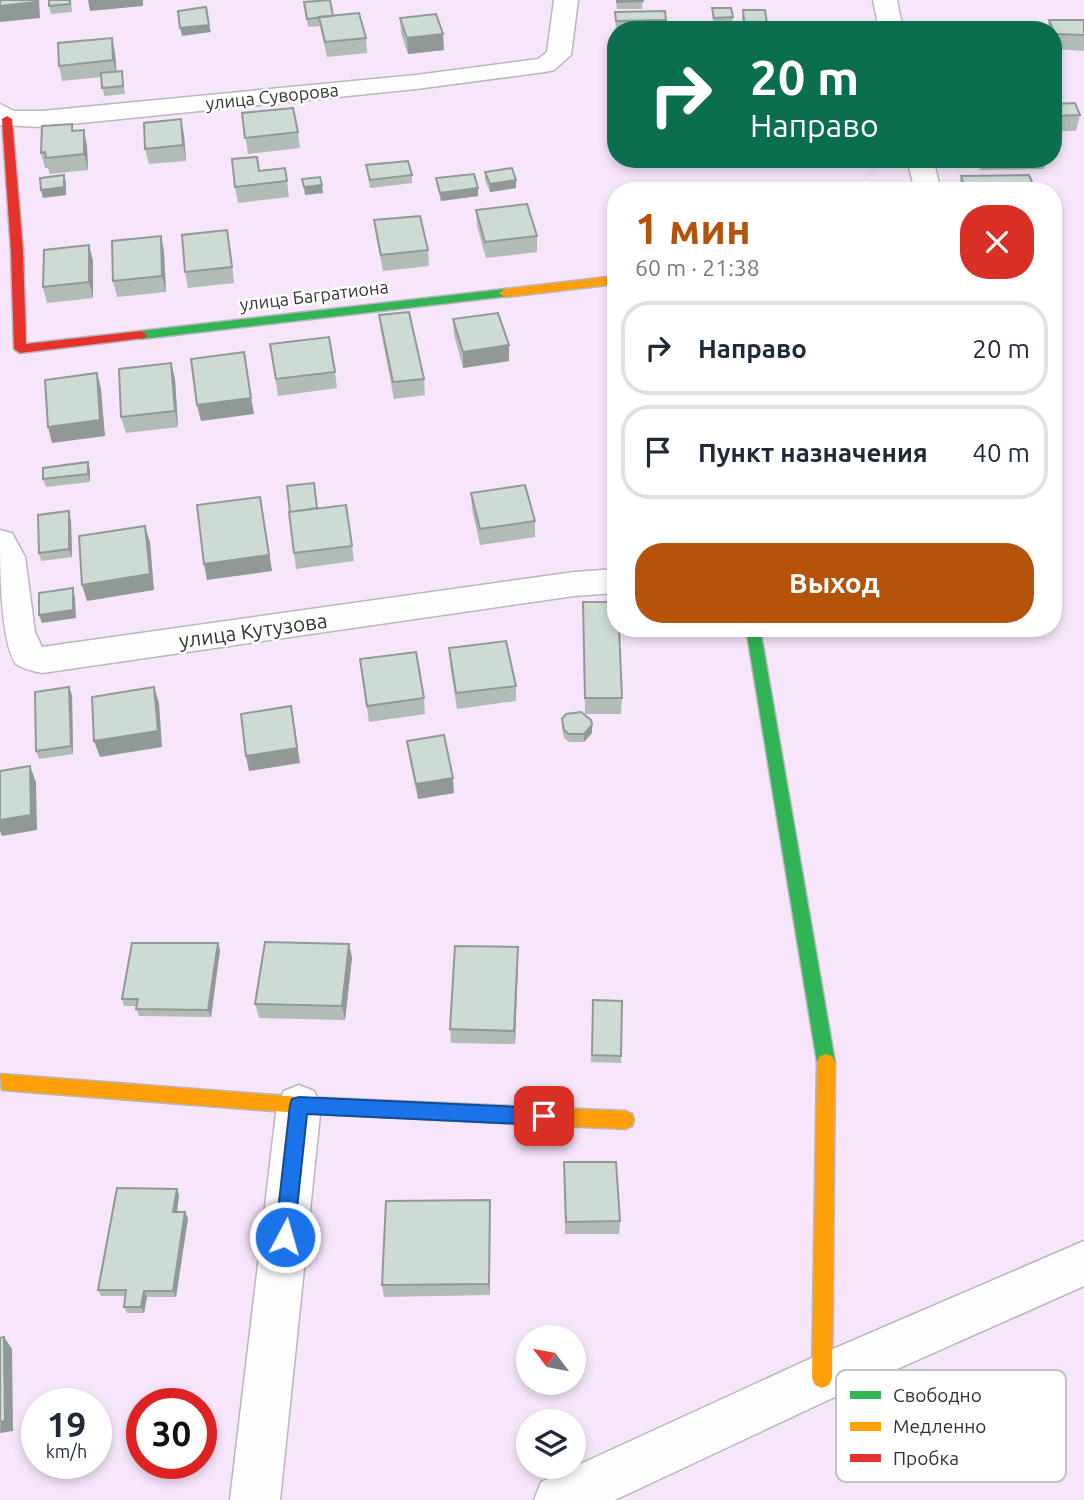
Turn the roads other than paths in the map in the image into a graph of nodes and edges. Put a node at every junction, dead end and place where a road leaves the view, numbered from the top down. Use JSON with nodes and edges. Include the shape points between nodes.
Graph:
{"nodes":[{"id":1,"x":566,"y":0,"type":"edge"},
{"id":2,"x":885,"y":0,"type":"edge"},
{"id":3,"x":889,"y":21,"type":"edge"},
{"id":4,"x":3,"y":116,"type":"edge"},
{"id":5,"x":607,"y":281,"type":"edge"},
{"id":6,"x":0,"y":541,"type":"edge"},
{"id":7,"x":607,"y":582,"type":"edge"},
{"id":8,"x":754,"y":637,"type":"edge"},
{"id":9,"x":2,"y":1082,"type":"edge"},
{"id":10,"x":299,"y":1105,"type":"junction"},
{"id":11,"x":625,"y":1120,"type":"dead end"},
{"id":12,"x":1084,"y":1263,"type":"edge"},
{"id":13,"x":840,"y":1370,"type":"edge"},
{"id":14,"x":836,"y":1372,"type":"edge"},
{"id":15,"x":822,"y":1378,"type":"junction"},
{"id":16,"x":255,"y":1500,"type":"edge"},
{"id":17,"x":559,"y":1500,"type":"edge"}],
"edges":[{"from":1,"to":4,"type":"street","name":"улица Суворова","via":[[559,55],[545,65],[42,119]]},
{"from":2,"to":3,"type":"street"},
{"from":4,"to":5,"type":"street","name":"улица Багратиона","via":[[18,251],[20,349]]},
{"from":6,"to":7,"type":"street","name":"улица Кутузова","via":[[9,557],[1,641],[6,652],[21,660]]},
{"from":8,"to":15,"type":"street","via":[[827,1052]]},
{"from":9,"to":10,"type":"street"},
{"from":10,"to":11,"type":"street"},
{"from":10,"to":16,"type":"street"},
{"from":12,"to":13,"type":"street"},
{"from":14,"to":15,"type":"street"},
{"from":15,"to":17,"type":"street"}]}
